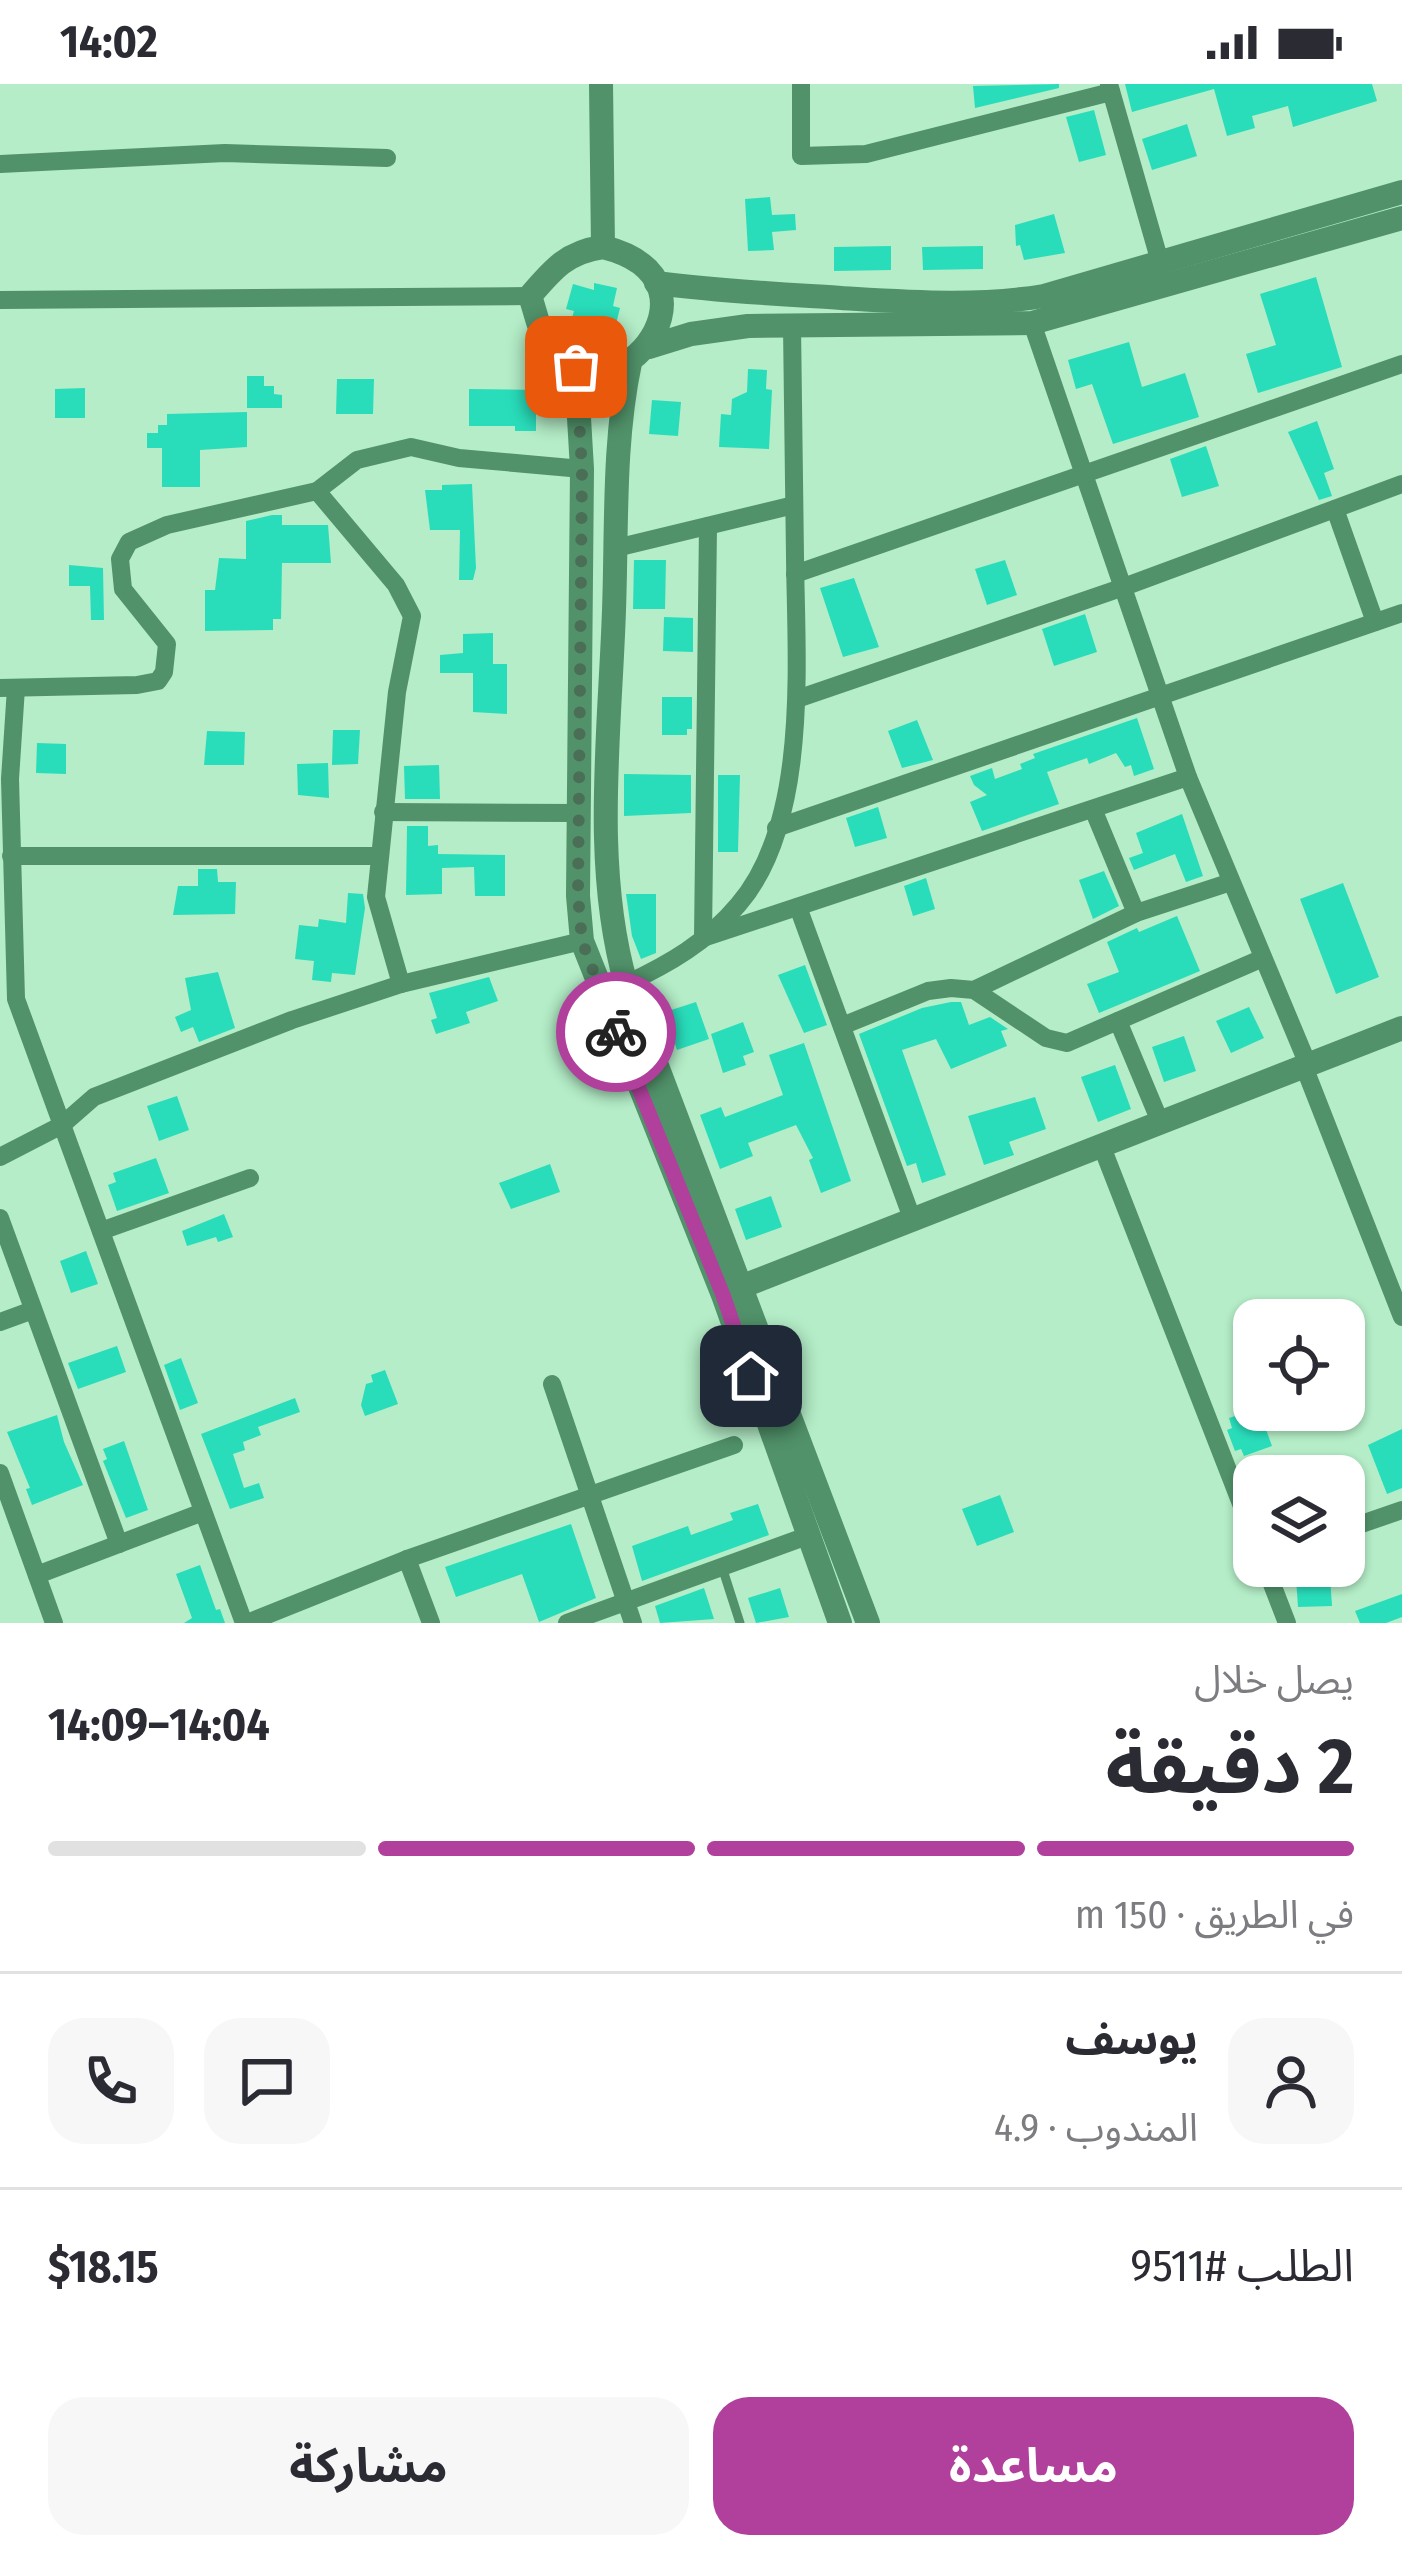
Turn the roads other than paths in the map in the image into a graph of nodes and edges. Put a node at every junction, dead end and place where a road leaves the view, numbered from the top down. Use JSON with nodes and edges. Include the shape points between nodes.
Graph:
{"nodes":[{"id":1,"x":602,"y":84,"type":"edge"},
{"id":2,"x":801,"y":84,"type":"edge"},
{"id":3,"x":1110,"y":88,"type":"edge"},
{"id":4,"x":387,"y":158,"type":"dead end"},
{"id":5,"x":0,"y":164,"type":"edge"},
{"id":6,"x":1402,"y":192,"type":"edge"},
{"id":7,"x":1402,"y":218,"type":"edge"},
{"id":8,"x":603,"y":247,"type":"junction"},
{"id":9,"x":1160,"y":262,"type":"junction"},
{"id":10,"x":656,"y":283,"type":"junction"},
{"id":11,"x":530,"y":296,"type":"junction"},
{"id":12,"x":0,"y":300,"type":"edge"},
{"id":13,"x":1032,"y":323,"type":"junction"},
{"id":14,"x":791,"y":326,"type":"junction"},
{"id":15,"x":639,"y":355,"type":"junction"},
{"id":16,"x":1402,"y":364,"type":"edge"},
{"id":17,"x":576,"y":367,"type":"junction"},
{"id":18,"x":582,"y":469,"type":"junction"},
{"id":19,"x":1083,"y":474,"type":"junction"},
{"id":20,"x":1402,"y":484,"type":"edge"},
{"id":21,"x":317,"y":491,"type":"junction"},
{"id":22,"x":794,"y":506,"type":"junction"},
{"id":23,"x":1335,"y":509,"type":"junction"},
{"id":24,"x":708,"y":526,"type":"junction"},
{"id":25,"x":616,"y":548,"type":"junction"},
{"id":26,"x":795,"y":574,"type":"junction"},
{"id":27,"x":1121,"y":589,"type":"junction"},
{"id":28,"x":1402,"y":613,"type":"edge"},
{"id":29,"x":1375,"y":622,"type":"junction"},
{"id":30,"x":8,"y":688,"type":"edge"},
{"id":31,"x":1159,"y":696,"type":"junction"},
{"id":32,"x":797,"y":699,"type":"junction"},
{"id":33,"x":1188,"y":777,"type":"junction"},
{"id":34,"x":1093,"y":809,"type":"junction"},
{"id":35,"x":382,"y":812,"type":"junction"},
{"id":36,"x":580,"y":813,"type":"junction"},
{"id":37,"x":776,"y":828,"type":"junction"},
{"id":38,"x":10,"y":856,"type":"junction"},
{"id":39,"x":379,"y":856,"type":"junction"},
{"id":40,"x":1232,"y":882,"type":"junction"},
{"id":41,"x":798,"y":907,"type":"junction"},
{"id":42,"x":1136,"y":913,"type":"junction"},
{"id":43,"x":703,"y":938,"type":"junction"},
{"id":44,"x":582,"y":941,"type":"junction"},
{"id":45,"x":1263,"y":958,"type":"junction"},
{"id":46,"x":401,"y":983,"type":"junction"},
{"id":47,"x":626,"y":984,"type":"junction"},
{"id":48,"x":974,"y":990,"type":"junction"},
{"id":49,"x":1118,"y":1021,"type":"junction"},
{"id":50,"x":842,"y":1026,"type":"junction"},
{"id":51,"x":1402,"y":1028,"type":"edge"},
{"id":52,"x":1307,"y":1068,"type":"junction"},
{"id":53,"x":1161,"y":1124,"type":"junction"},
{"id":54,"x":62,"y":1125,"type":"junction"},
{"id":55,"x":1102,"y":1147,"type":"junction"},
{"id":56,"x":0,"y":1157,"type":"edge"},
{"id":57,"x":250,"y":1178,"type":"dead end"},
{"id":58,"x":0,"y":1218,"type":"edge"},
{"id":59,"x":913,"y":1221,"type":"junction"},
{"id":60,"x":101,"y":1231,"type":"junction"},
{"id":61,"x":743,"y":1286,"type":"junction"},
{"id":62,"x":33,"y":1310,"type":"junction"},
{"id":63,"x":1402,"y":1317,"type":"edge"},
{"id":64,"x":0,"y":1322,"type":"edge"},
{"id":65,"x":552,"y":1384,"type":"dead end"},
{"id":66,"x":734,"y":1444,"type":"dead end"},
{"id":67,"x":0,"y":1473,"type":"edge"},
{"id":68,"x":1233,"y":1483,"type":"edge"},
{"id":69,"x":590,"y":1497,"type":"junction"},
{"id":70,"x":1402,"y":1510,"type":"edge"},
{"id":71,"x":203,"y":1512,"type":"junction"},
{"id":72,"x":1365,"y":1523,"type":"edge"},
{"id":73,"x":807,"y":1536,"type":"junction"},
{"id":74,"x":119,"y":1544,"type":"junction"},
{"id":75,"x":407,"y":1559,"type":"junction"},
{"id":76,"x":722,"y":1567,"type":"junction"},
{"id":77,"x":37,"y":1575,"type":"junction"},
{"id":78,"x":1273,"y":1587,"type":"edge"},
{"id":79,"x":626,"y":1602,"type":"junction"},
{"id":80,"x":1286,"y":1620,"type":"edge"},
{"id":81,"x":54,"y":1623,"type":"edge"},
{"id":82,"x":245,"y":1623,"type":"edge"},
{"id":83,"x":431,"y":1623,"type":"edge"},
{"id":84,"x":567,"y":1623,"type":"edge"},
{"id":85,"x":633,"y":1623,"type":"edge"},
{"id":86,"x":740,"y":1623,"type":"edge"},
{"id":87,"x":840,"y":1623,"type":"edge"},
{"id":88,"x":868,"y":1623,"type":"edge"},
{"id":89,"x":1264,"y":1623,"type":"edge"}],
"edges":[{"from":1,"to":8,"type":"street"},
{"from":2,"to":3,"type":"street","via":[[801,156],[866,154]]},
{"from":3,"to":9,"type":"street"},
{"from":4,"to":5,"type":"street","via":[[225,153]]},
{"from":6,"to":9,"type":"street"},
{"from":7,"to":13,"type":"street"},
{"from":8,"to":10,"type":"street","via":[[625,252]]},
{"from":8,"to":11,"type":"street","via":[[559,261]]},
{"from":9,"to":10,"type":"street","via":[[1002,302]]},
{"from":10,"to":15,"type":"street","via":[[659,326]]},
{"from":11,"to":12,"type":"street"},
{"from":11,"to":17,"type":"street","via":[[546,341]]},
{"from":13,"to":14,"type":"street"},
{"from":13,"to":19,"type":"street"},
{"from":14,"to":15,"type":"street","via":[[710,331]]},
{"from":14,"to":22,"type":"street"},
{"from":15,"to":17,"type":"street","via":[[613,370]]},
{"from":15,"to":25,"type":"street","via":[[620,435]]},
{"from":16,"to":19,"type":"street"},
{"from":17,"to":18,"type":"street"},
{"from":18,"to":21,"type":"street","via":[[411,447],[357,460]]},
{"from":18,"to":36,"type":"street"},
{"from":19,"to":26,"type":"street"},
{"from":19,"to":27,"type":"street"},
{"from":20,"to":23,"type":"street"},
{"from":21,"to":30,"type":"street","via":[[167,525],[129,542],[120,559],[123,589],[167,644],[158,681]]},
{"from":21,"to":35,"type":"street","via":[[396,585],[412,616]]},
{"from":22,"to":24,"type":"street"},
{"from":22,"to":26,"type":"street"},
{"from":23,"to":27,"type":"street"},
{"from":23,"to":29,"type":"street"},
{"from":24,"to":25,"type":"street"},
{"from":24,"to":43,"type":"street"},
{"from":25,"to":47,"type":"street","via":[[609,891]]},
{"from":26,"to":32,"type":"street"},
{"from":27,"to":31,"type":"street"},
{"from":27,"to":32,"type":"street"},
{"from":28,"to":29,"type":"street"},
{"from":29,"to":31,"type":"street"},
{"from":30,"to":38,"type":"street"},
{"from":31,"to":33,"type":"street"},
{"from":31,"to":37,"type":"street"},
{"from":32,"to":37,"type":"street"},
{"from":33,"to":34,"type":"street"},
{"from":33,"to":40,"type":"street"},
{"from":34,"to":41,"type":"street"},
{"from":34,"to":42,"type":"street"},
{"from":35,"to":36,"type":"street"},
{"from":35,"to":39,"type":"street"},
{"from":36,"to":44,"type":"street"},
{"from":37,"to":43,"type":"street","via":[[740,903]]},
{"from":38,"to":39,"type":"street"},
{"from":38,"to":54,"type":"street","via":[[16,999]]},
{"from":39,"to":46,"type":"street","via":[[376,897]]},
{"from":40,"to":42,"type":"street"},
{"from":40,"to":45,"type":"street"},
{"from":41,"to":43,"type":"street"},
{"from":41,"to":50,"type":"street"},
{"from":42,"to":48,"type":"street"},
{"from":43,"to":47,"type":"street"},
{"from":44,"to":46,"type":"street"},
{"from":44,"to":73,"type":"street","via":[[723,1295]]},
{"from":45,"to":49,"type":"street"},
{"from":45,"to":52,"type":"street"},
{"from":46,"to":54,"type":"street","via":[[94,1097]]},
{"from":47,"to":61,"type":"street"},
{"from":48,"to":49,"type":"street","via":[[1046,1038],[1067,1043]]},
{"from":48,"to":50,"type":"street","via":[[928,991]]},
{"from":49,"to":53,"type":"street"},
{"from":50,"to":59,"type":"street"},
{"from":51,"to":52,"type":"street"},
{"from":52,"to":53,"type":"street"},
{"from":52,"to":63,"type":"street"},
{"from":53,"to":55,"type":"street"},
{"from":54,"to":56,"type":"street"},
{"from":54,"to":60,"type":"street"},
{"from":55,"to":59,"type":"street"},
{"from":55,"to":68,"type":"street"},
{"from":57,"to":60,"type":"street"},
{"from":58,"to":62,"type":"street"},
{"from":59,"to":61,"type":"street"},
{"from":60,"to":71,"type":"street"},
{"from":61,"to":88,"type":"street"},
{"from":62,"to":64,"type":"street"},
{"from":62,"to":74,"type":"street"},
{"from":65,"to":69,"type":"street"},
{"from":66,"to":69,"type":"street"},
{"from":67,"to":77,"type":"street"},
{"from":69,"to":75,"type":"street"},
{"from":69,"to":79,"type":"street"},
{"from":70,"to":72,"type":"street"},
{"from":71,"to":74,"type":"street"},
{"from":71,"to":82,"type":"street"},
{"from":73,"to":76,"type":"street"},
{"from":73,"to":87,"type":"street"},
{"from":74,"to":77,"type":"street"},
{"from":75,"to":82,"type":"street"},
{"from":75,"to":83,"type":"street"},
{"from":76,"to":79,"type":"street"},
{"from":76,"to":86,"type":"lane"},
{"from":77,"to":81,"type":"street"},
{"from":78,"to":80,"type":"street"},
{"from":79,"to":84,"type":"street"},
{"from":79,"to":85,"type":"street"},
{"from":80,"to":89,"type":"street"}]}
